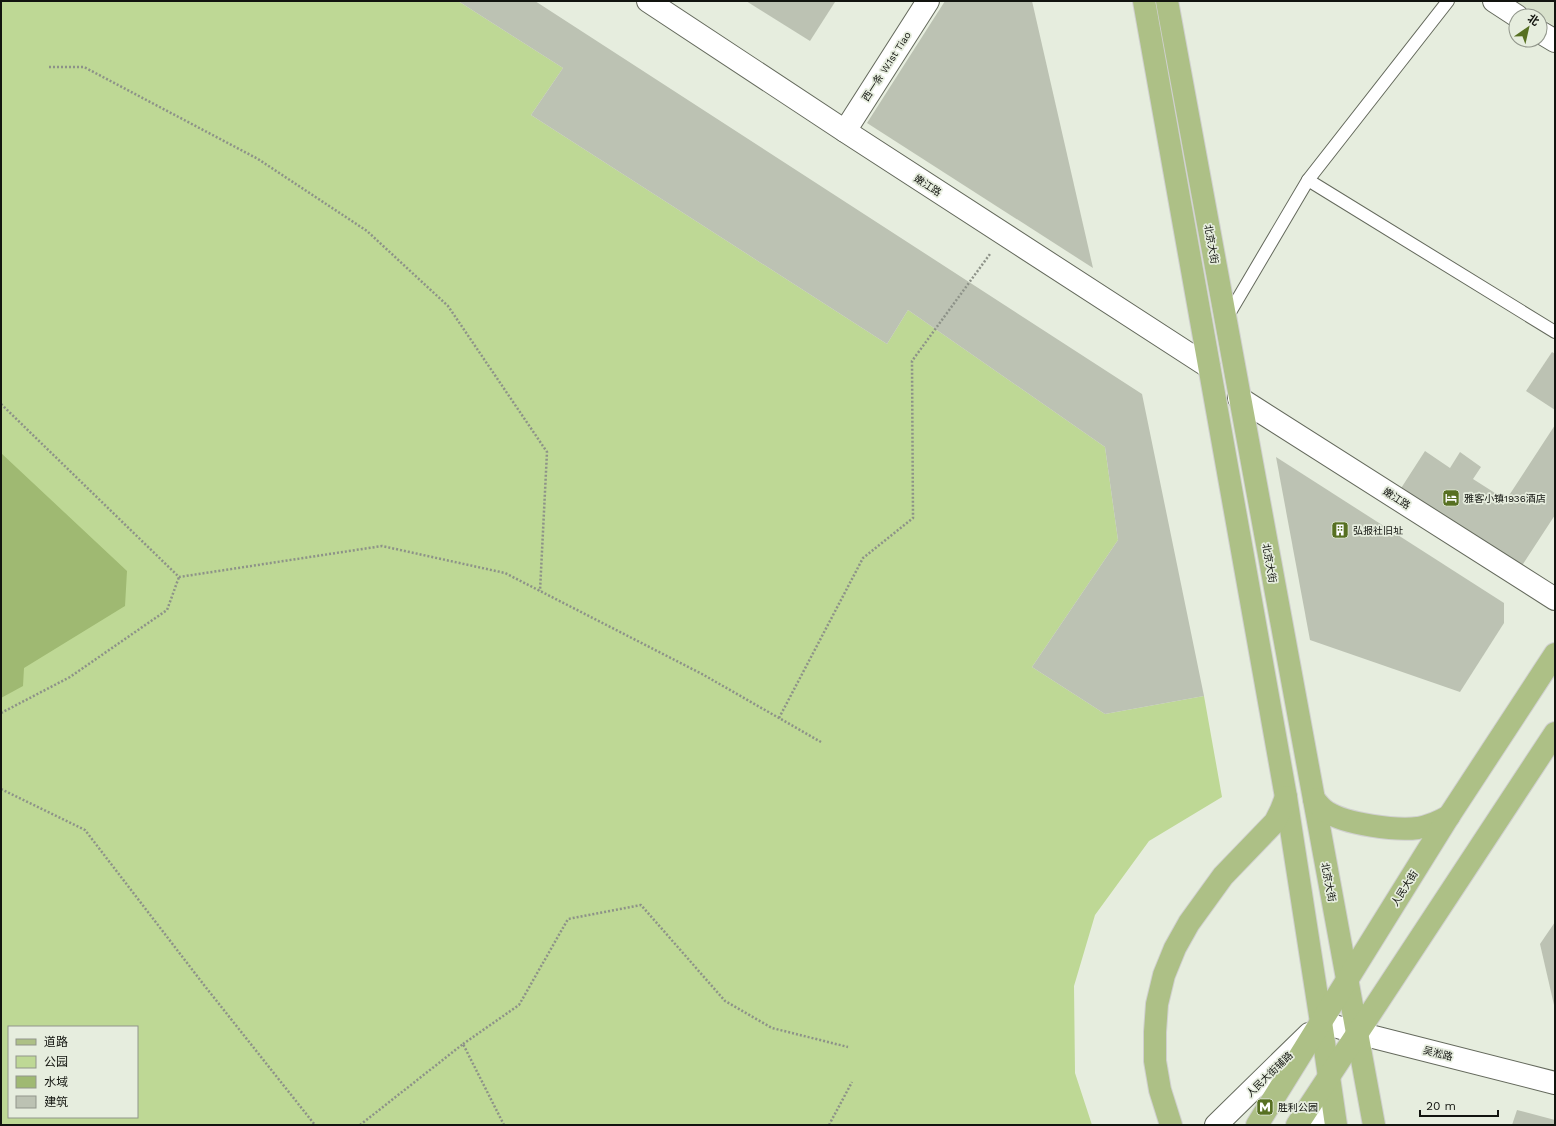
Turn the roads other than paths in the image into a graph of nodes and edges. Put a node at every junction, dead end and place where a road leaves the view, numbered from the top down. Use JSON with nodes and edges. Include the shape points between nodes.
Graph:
{"nodes":[{"id":1,"x":648,"y":1,"type":"edge"},
{"id":2,"x":928,"y":1,"type":"edge"},
{"id":3,"x":1144,"y":1,"type":"edge"},
{"id":4,"x":1167,"y":1,"type":"edge"},
{"id":5,"x":1448,"y":1,"type":"edge"},
{"id":6,"x":1494,"y":1,"type":"edge"},
{"id":7,"x":1508,"y":10,"type":"edge"},
{"id":8,"x":845,"y":131,"type":"junction"},
{"id":9,"x":1308,"y":180,"type":"junction"},
{"id":10,"x":1226,"y":319,"type":"junction"},
{"id":11,"x":1555,"y":332,"type":"edge"},
{"id":12,"x":1209,"y":367,"type":"junction"},
{"id":13,"x":1239,"y":398,"type":"junction"},
{"id":14,"x":1555,"y":599,"type":"edge"},
{"id":15,"x":1555,"y":654,"type":"edge"},
{"id":16,"x":1555,"y":733,"type":"edge"},
{"id":17,"x":1286,"y":797,"type":"junction"},
{"id":18,"x":1314,"y":800,"type":"junction"},
{"id":19,"x":1449,"y":816,"type":"junction"},
{"id":20,"x":1347,"y":979,"type":"junction"},
{"id":21,"x":1322,"y":1022,"type":"junction"},
{"id":22,"x":1358,"y":1033,"type":"junction"},
{"id":23,"x":1329,"y":1077,"type":"junction"},
{"id":24,"x":1555,"y":1083,"type":"edge"},
{"id":25,"x":1171,"y":1125,"type":"edge"},
{"id":26,"x":1216,"y":1125,"type":"edge"},
{"id":27,"x":1257,"y":1125,"type":"edge"},
{"id":28,"x":1297,"y":1125,"type":"edge"},
{"id":29,"x":1315,"y":1125,"type":"edge"},
{"id":30,"x":1336,"y":1125,"type":"edge"},
{"id":31,"x":1374,"y":1125,"type":"edge"}],
"edges":[{"from":1,"to":8,"type":"main road","name":"嫩江路"},
{"from":2,"to":8,"type":"main road","name":"西一条 W.1st Tiao"},
{"from":3,"to":12,"type":"main road"},
{"from":4,"to":10,"type":"main road","name":"北京大街"},
{"from":5,"to":9,"type":"lane"},
{"from":6,"to":7,"type":"main road"},
{"from":8,"to":12,"type":"main road","name":"嫩江路"},
{"from":9,"to":10,"type":"lane"},
{"from":9,"to":11,"type":"lane"},
{"from":10,"to":13,"type":"main road","name":"北京大街"},
{"from":12,"to":17,"type":"main road"},
{"from":13,"to":14,"type":"main road","name":"嫩江路"},
{"from":13,"to":18,"type":"main road","name":"北京大街"},
{"from":15,"to":19,"type":"main road","name":"人民大街"},
{"from":16,"to":22,"type":"main road"},
{"from":17,"to":21,"type":"main road"},
{"from":17,"to":25,"type":"main road","via":[[1275,822],[1223,876],[1188,923],[1164,976],[1157,1004],[1155,1061],[1160,1090]]},
{"from":18,"to":19,"type":"main road","via":[[1328,813],[1340,818],[1395,829],[1432,825]]},
{"from":18,"to":20,"type":"main road","name":"北京大街"},
{"from":19,"to":20,"type":"main road","name":"人民大街"},
{"from":20,"to":21,"type":"main road","name":"人民大街"},
{"from":20,"to":22,"type":"main road","name":"北京大街"},
{"from":21,"to":22,"type":"main road","name":"吴淞路"},
{"from":21,"to":23,"type":"main road"},
{"from":21,"to":26,"type":"main road","name":"人民大街辅路"},
{"from":21,"to":27,"type":"main road","name":"人民大街"},
{"from":22,"to":23,"type":"main road"},
{"from":22,"to":24,"type":"main road","name":"吴淞路"},
{"from":22,"to":31,"type":"main road","name":"北京大街"},
{"from":23,"to":28,"type":"main road"},
{"from":23,"to":29,"type":"main road"},
{"from":23,"to":30,"type":"main road"}]}
